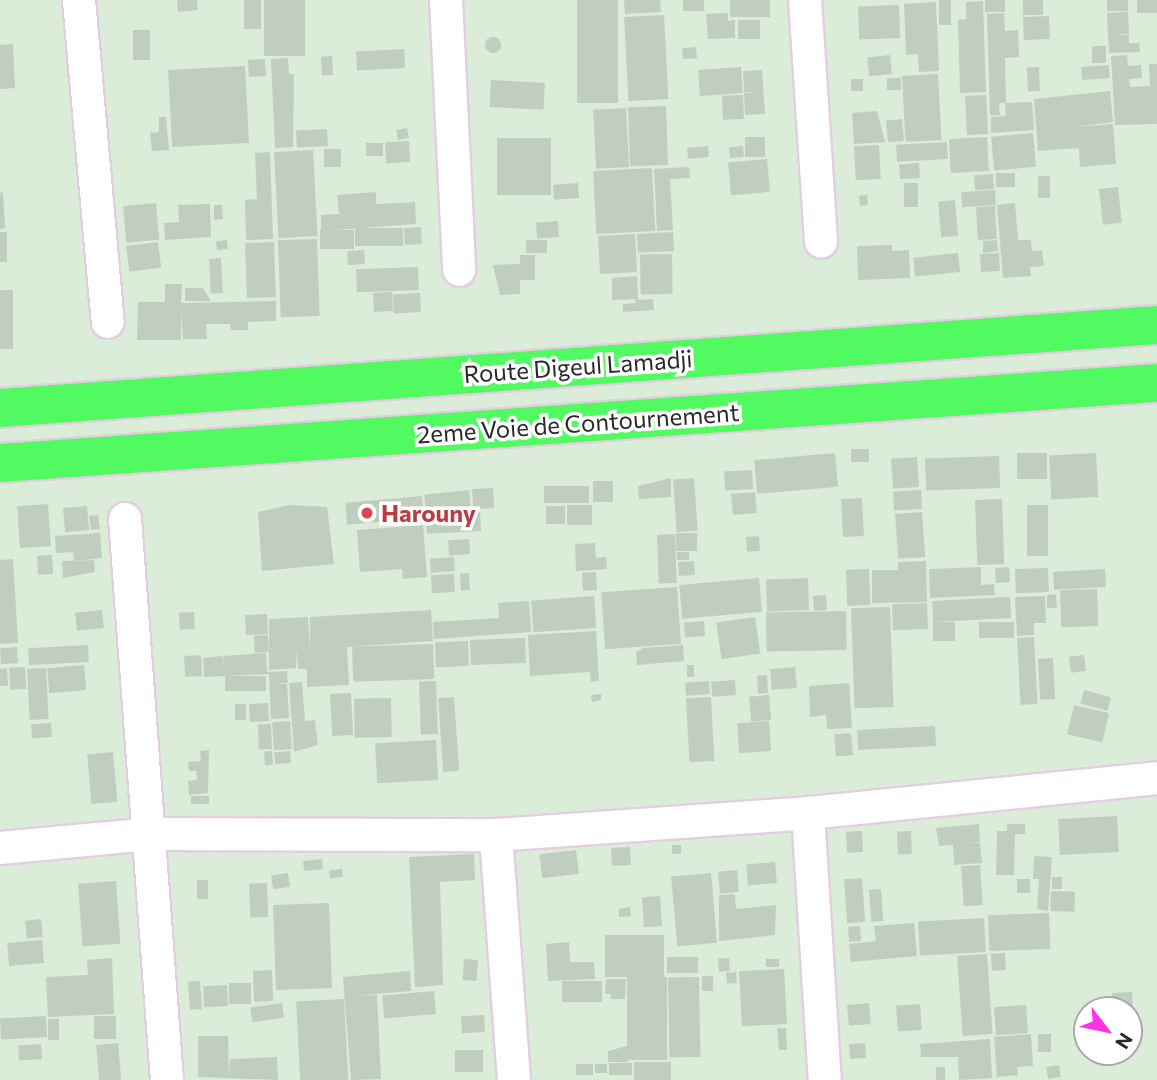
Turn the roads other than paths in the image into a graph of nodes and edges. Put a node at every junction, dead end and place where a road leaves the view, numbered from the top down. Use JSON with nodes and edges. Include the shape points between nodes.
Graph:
{"nodes":[{"id":1,"x":79,"y":0,"type":"edge"},
{"id":2,"x":446,"y":0,"type":"edge"},
{"id":3,"x":805,"y":0,"type":"edge"},
{"id":4,"x":821,"y":241,"type":"dead end"},
{"id":5,"x":459,"y":270,"type":"dead end"},
{"id":6,"x":108,"y":322,"type":"dead end"},
{"id":7,"x":1157,"y":325,"type":"edge"},
{"id":8,"x":1157,"y":383,"type":"edge"},
{"id":9,"x":0,"y":408,"type":"edge"},
{"id":10,"x":0,"y":463,"type":"edge"},
{"id":11,"x":125,"y":519,"type":"dead end"},
{"id":12,"x":1157,"y":778,"type":"edge"},
{"id":13,"x":808,"y":813,"type":"junction"},
{"id":14,"x":152,"y":834,"type":"junction"},
{"id":15,"x":496,"y":835,"type":"junction"},
{"id":16,"x":0,"y":849,"type":"edge"},
{"id":17,"x":167,"y":1080,"type":"edge"},
{"id":18,"x":514,"y":1080,"type":"edge"},
{"id":19,"x":825,"y":1080,"type":"edge"}],
"edges":[{"from":1,"to":6,"type":"street"},
{"from":2,"to":5,"type":"street"},
{"from":3,"to":4,"type":"street"},
{"from":7,"to":9,"type":"main road","name":"Route Digeul Lamadji"},
{"from":8,"to":10,"type":"main road","name":"2eme Voie de Contournement"},
{"from":11,"to":14,"type":"street"},
{"from":12,"to":13,"type":"street"},
{"from":13,"to":15,"type":"street"},
{"from":13,"to":19,"type":"street"},
{"from":14,"to":15,"type":"street"},
{"from":14,"to":16,"type":"street"},
{"from":14,"to":17,"type":"street"},
{"from":15,"to":18,"type":"street"}]}
